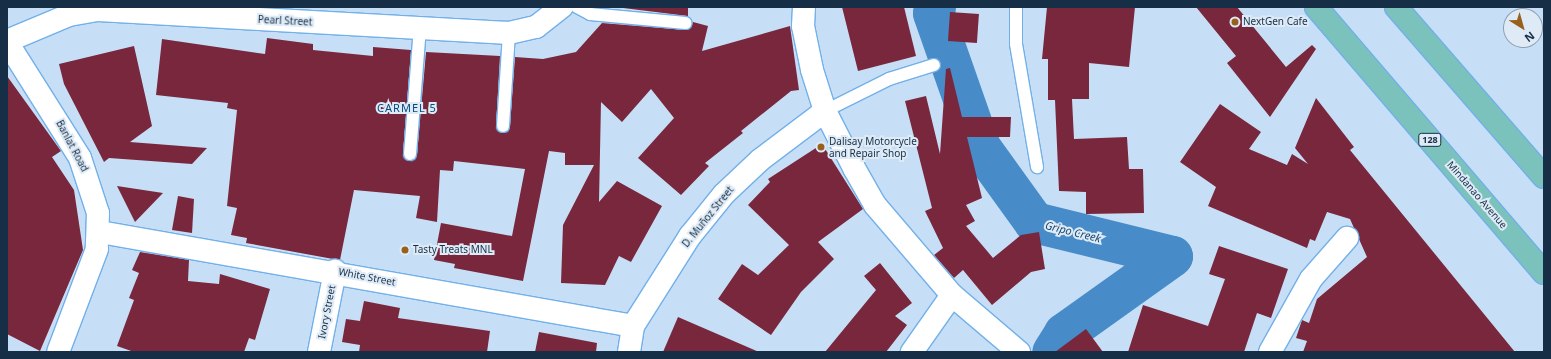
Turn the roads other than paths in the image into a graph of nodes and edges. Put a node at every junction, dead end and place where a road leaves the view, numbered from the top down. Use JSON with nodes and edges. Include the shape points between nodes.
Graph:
{"nodes":[{"id":1,"x":562,"y":7,"type":"edge"},
{"id":2,"x":577,"y":7,"type":"edge"},
{"id":3,"x":804,"y":7,"type":"edge"},
{"id":4,"x":1016,"y":7,"type":"edge"},
{"id":5,"x":1316,"y":7,"type":"edge"},
{"id":6,"x":1396,"y":7,"type":"edge"},
{"id":7,"x":686,"y":23,"type":"dead end"},
{"id":8,"x":420,"y":28,"type":"junction"},
{"id":9,"x":509,"y":33,"type":"junction"},
{"id":10,"x":7,"y":42,"type":"edge"},
{"id":11,"x":934,"y":65,"type":"dead end"},
{"id":12,"x":825,"y":111,"type":"junction"},
{"id":13,"x":503,"y":126,"type":"dead end"},
{"id":14,"x":410,"y":154,"type":"dead end"},
{"id":15,"x":1037,"y":166,"type":"dead end"},
{"id":16,"x":1544,"y":177,"type":"edge"},
{"id":17,"x":100,"y":232,"type":"junction"},
{"id":18,"x":1347,"y":238,"type":"dead end"},
{"id":19,"x":335,"y":271,"type":"junction"},
{"id":20,"x":1544,"y":273,"type":"edge"},
{"id":21,"x":952,"y":295,"type":"junction"},
{"id":22,"x":634,"y":326,"type":"junction"},
{"id":23,"x":58,"y":352,"type":"edge"},
{"id":24,"x":319,"y":352,"type":"edge"},
{"id":25,"x":629,"y":352,"type":"edge"},
{"id":26,"x":912,"y":352,"type":"edge"},
{"id":27,"x":1019,"y":352,"type":"edge"},
{"id":28,"x":1270,"y":352,"type":"edge"}],
"edges":[{"from":1,"to":9,"type":"street","name":"Pearl Street","via":[[536,27]]},
{"from":2,"to":7,"type":"lane","via":[[590,14]]},
{"from":3,"to":12,"type":"street","via":[[803,26],[810,63]]},
{"from":4,"to":15,"type":"lane","via":[[1016,44]]},
{"from":5,"to":20,"type":"main road","name":"Mindanao Avenue","number":"128"},
{"from":6,"to":16,"type":"main road"},
{"from":8,"to":9,"type":"street","name":"Pearl Street"},
{"from":8,"to":10,"type":"street","name":"Pearl Street","via":[[98,10],[69,16]]},
{"from":8,"to":14,"type":"lane"},
{"from":9,"to":13,"type":"lane"},
{"from":10,"to":17,"type":"street","name":"Banlat Road","via":[[80,158],[94,198]]},
{"from":11,"to":12,"type":"lane","via":[[889,79]]},
{"from":12,"to":21,"type":"street","via":[[874,205]]},
{"from":12,"to":22,"type":"street","name":"D. Muñoz Street","via":[[760,160],[724,194],[690,236]]},
{"from":17,"to":19,"type":"street","name":"White Street"},
{"from":17,"to":23,"type":"street","name":"Banlat Road","via":[[89,273]]},
{"from":18,"to":28,"type":"street","via":[[1311,279]]},
{"from":19,"to":22,"type":"street","name":"White Street"},
{"from":19,"to":24,"type":"street","name":"Ivory Street"},
{"from":21,"to":26,"type":"street"},
{"from":21,"to":27,"type":"street"},
{"from":22,"to":25,"type":"street","name":"D. Muñoz Street"}]}
